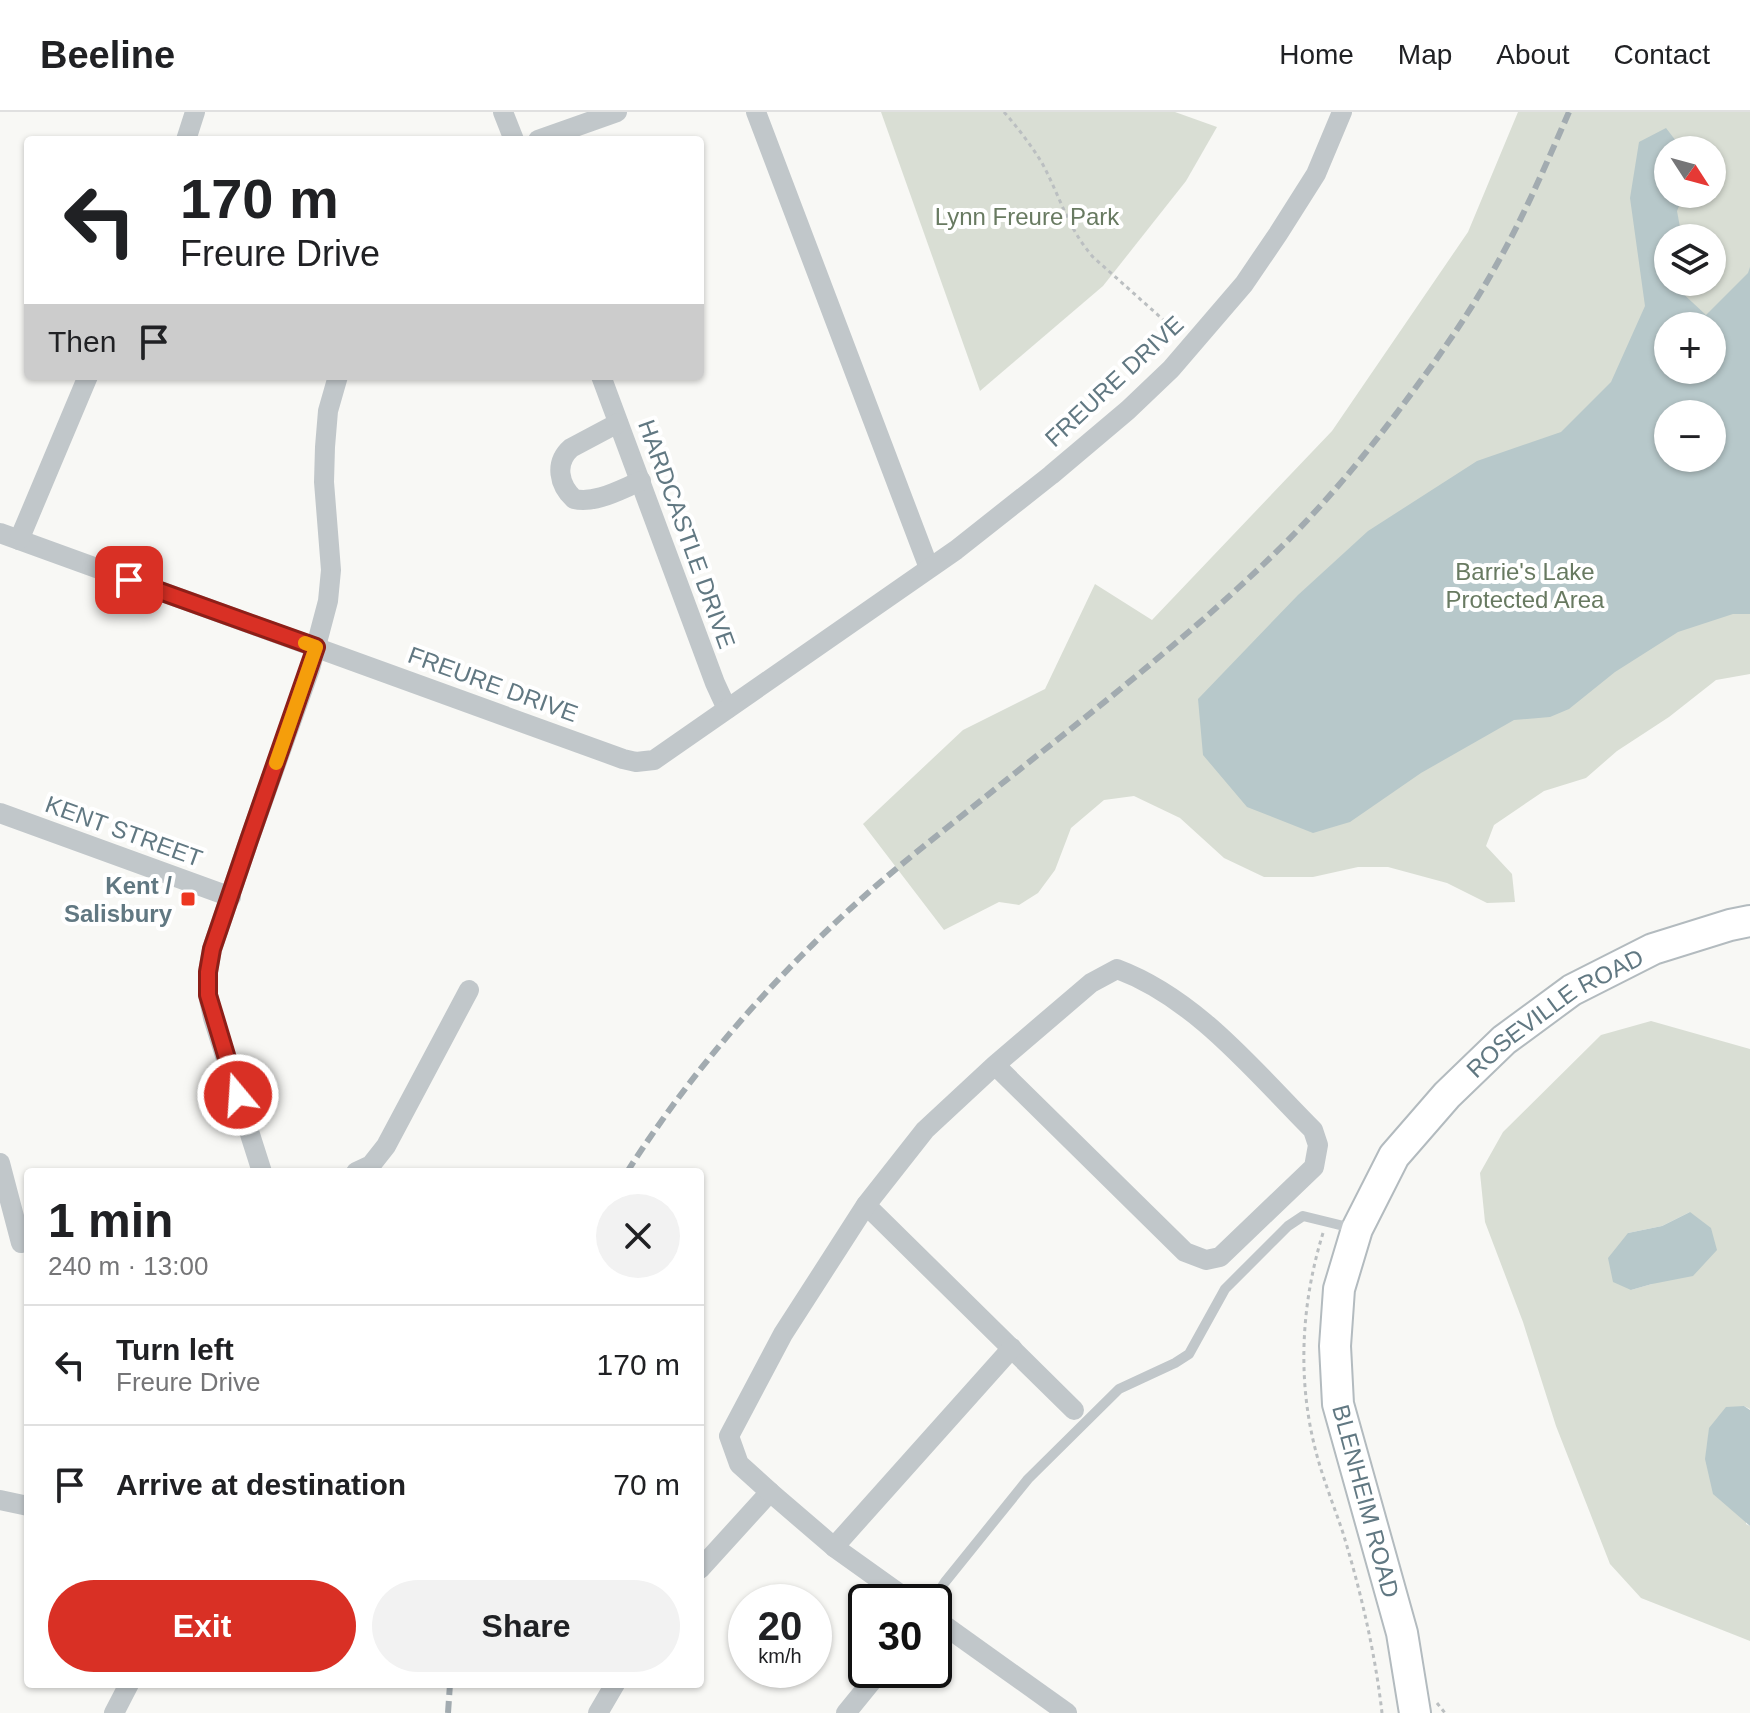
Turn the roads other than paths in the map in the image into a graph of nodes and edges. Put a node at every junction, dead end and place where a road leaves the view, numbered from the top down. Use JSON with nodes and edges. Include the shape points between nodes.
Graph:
{"nodes":[{"id":1,"x":195,"y":112,"type":"edge"},
{"id":2,"x":503,"y":112,"type":"edge"},
{"id":3,"x":617,"y":112,"type":"edge"},
{"id":4,"x":756,"y":112,"type":"edge"},
{"id":5,"x":1342,"y":112,"type":"edge"},
{"id":6,"x":187,"y":136,"type":"edge"},
{"id":7,"x":512,"y":136,"type":"edge"},
{"id":8,"x":549,"y":136,"type":"edge"},
{"id":9,"x":86,"y":380,"type":"edge"},
{"id":10,"x":337,"y":380,"type":"edge"},
{"id":11,"x":602,"y":380,"type":"edge"},
{"id":12,"x":618,"y":423,"type":"junction"},
{"id":13,"x":641,"y":481,"type":"junction"},
{"id":14,"x":9,"y":537,"type":"edge"},
{"id":15,"x":929,"y":568,"type":"junction"},
{"id":16,"x":316,"y":647,"type":"junction"},
{"id":17,"x":727,"y":709,"type":"junction"},
{"id":18,"x":0,"y":813,"type":"edge"},
{"id":19,"x":231,"y":897,"type":"junction"},
{"id":20,"x":1750,"y":921,"type":"edge"},
{"id":21,"x":469,"y":990,"type":"dead end"},
{"id":22,"x":995,"y":1065,"type":"junction"},
{"id":23,"x":1394,"y":1156,"type":"joint"},
{"id":24,"x":0,"y":1163,"type":"edge"},
{"id":25,"x":261,"y":1168,"type":"edge"},
{"id":26,"x":365,"y":1168,"type":"edge"},
{"id":27,"x":866,"y":1205,"type":"junction"},
{"id":28,"x":1357,"y":1229,"type":"junction"},
{"id":29,"x":21,"y":1243,"type":"dead end"},
{"id":30,"x":1012,"y":1348,"type":"junction"},
{"id":31,"x":1074,"y":1410,"type":"dead end"},
{"id":32,"x":770,"y":1492,"type":"junction"},
{"id":33,"x":0,"y":1500,"type":"edge"},
{"id":34,"x":24,"y":1505,"type":"edge"},
{"id":35,"x":834,"y":1547,"type":"junction"},
{"id":36,"x":704,"y":1565,"type":"edge"},
{"id":37,"x":886,"y":1584,"type":"edge"},
{"id":38,"x":944,"y":1584,"type":"edge"},
{"id":39,"x":952,"y":1631,"type":"edge"},
{"id":40,"x":127,"y":1688,"type":"edge"},
{"id":41,"x":613,"y":1688,"type":"edge"},
{"id":42,"x":866,"y":1688,"type":"edge"},
{"id":43,"x":1435,"y":1712,"type":"edge"},
{"id":44,"x":114,"y":1713,"type":"edge"},
{"id":45,"x":598,"y":1713,"type":"edge"},
{"id":46,"x":846,"y":1713,"type":"edge"},
{"id":47,"x":1067,"y":1713,"type":"edge"}],
"edges":[{"from":1,"to":6,"type":"street"},
{"from":2,"to":7,"type":"street"},
{"from":3,"to":8,"type":"street"},
{"from":4,"to":15,"type":"street"},
{"from":5,"to":15,"type":"street","name":"FREURE DRIVE","via":[[1316,174],[1278,234],[1244,284],[1171,369],[1039,485]]},
{"from":9,"to":14,"type":"street"},
{"from":10,"to":16,"type":"street","via":[[325,447],[331,570]]},
{"from":11,"to":12,"type":"street","name":"HARDCASTLE DRIVE"},
{"from":12,"to":13,"type":"street","name":"HARDCASTLE DRIVE"},
{"from":12,"to":13,"type":"street","via":[[565,454],[560,468],[563,485],[582,501]]},
{"from":13,"to":17,"type":"street","name":"HARDCASTLE DRIVE"},
{"from":14,"to":16,"type":"street","name":"FREURE DRIVE"},
{"from":15,"to":17,"type":"street","name":"FREURE DRIVE"},
{"from":16,"to":17,"type":"street","name":"FREURE DRIVE","via":[[636,762],[654,760]]},
{"from":16,"to":19,"type":"street"},
{"from":18,"to":19,"type":"street","name":"KENT STREET"},
{"from":19,"to":25,"type":"street","via":[[212,949],[208,995]]},
{"from":20,"to":23,"type":"main road","name":"ROSEVILLE ROAD","via":[[1653,949],[1572,990],[1504,1040]]},
{"from":21,"to":26,"type":"street","via":[[386,1146]]},
{"from":22,"to":22,"type":"street","via":[[1091,983],[1117,969],[1174,999],[1210,1026],[1303,1119],[1318,1145],[1314,1167],[1220,1257],[1206,1260],[1185,1252]]},
{"from":22,"to":27,"type":"street","via":[[925,1130]]},
{"from":23,"to":28,"type":"main road","name":"BLENHEIM ROAD"},
{"from":24,"to":29,"type":"street"},
{"from":27,"to":30,"type":"street"},
{"from":27,"to":32,"type":"street","via":[[783,1334],[729,1436],[739,1464]]},
{"from":28,"to":38,"type":"lane","via":[[1303,1216],[1288,1226],[1225,1289],[1189,1354],[1119,1389],[1028,1479]]},
{"from":28,"to":43,"type":"main road","name":"BLENHEIM ROAD","via":[[1339,1289],[1338,1404],[1402,1633]]},
{"from":30,"to":31,"type":"street"},
{"from":30,"to":35,"type":"street"},
{"from":32,"to":35,"type":"street"},
{"from":32,"to":36,"type":"street"},
{"from":33,"to":34,"type":"street"},
{"from":35,"to":37,"type":"street"},
{"from":39,"to":47,"type":"street"},
{"from":40,"to":44,"type":"street"},
{"from":41,"to":45,"type":"street"},
{"from":42,"to":46,"type":"street"}]}
